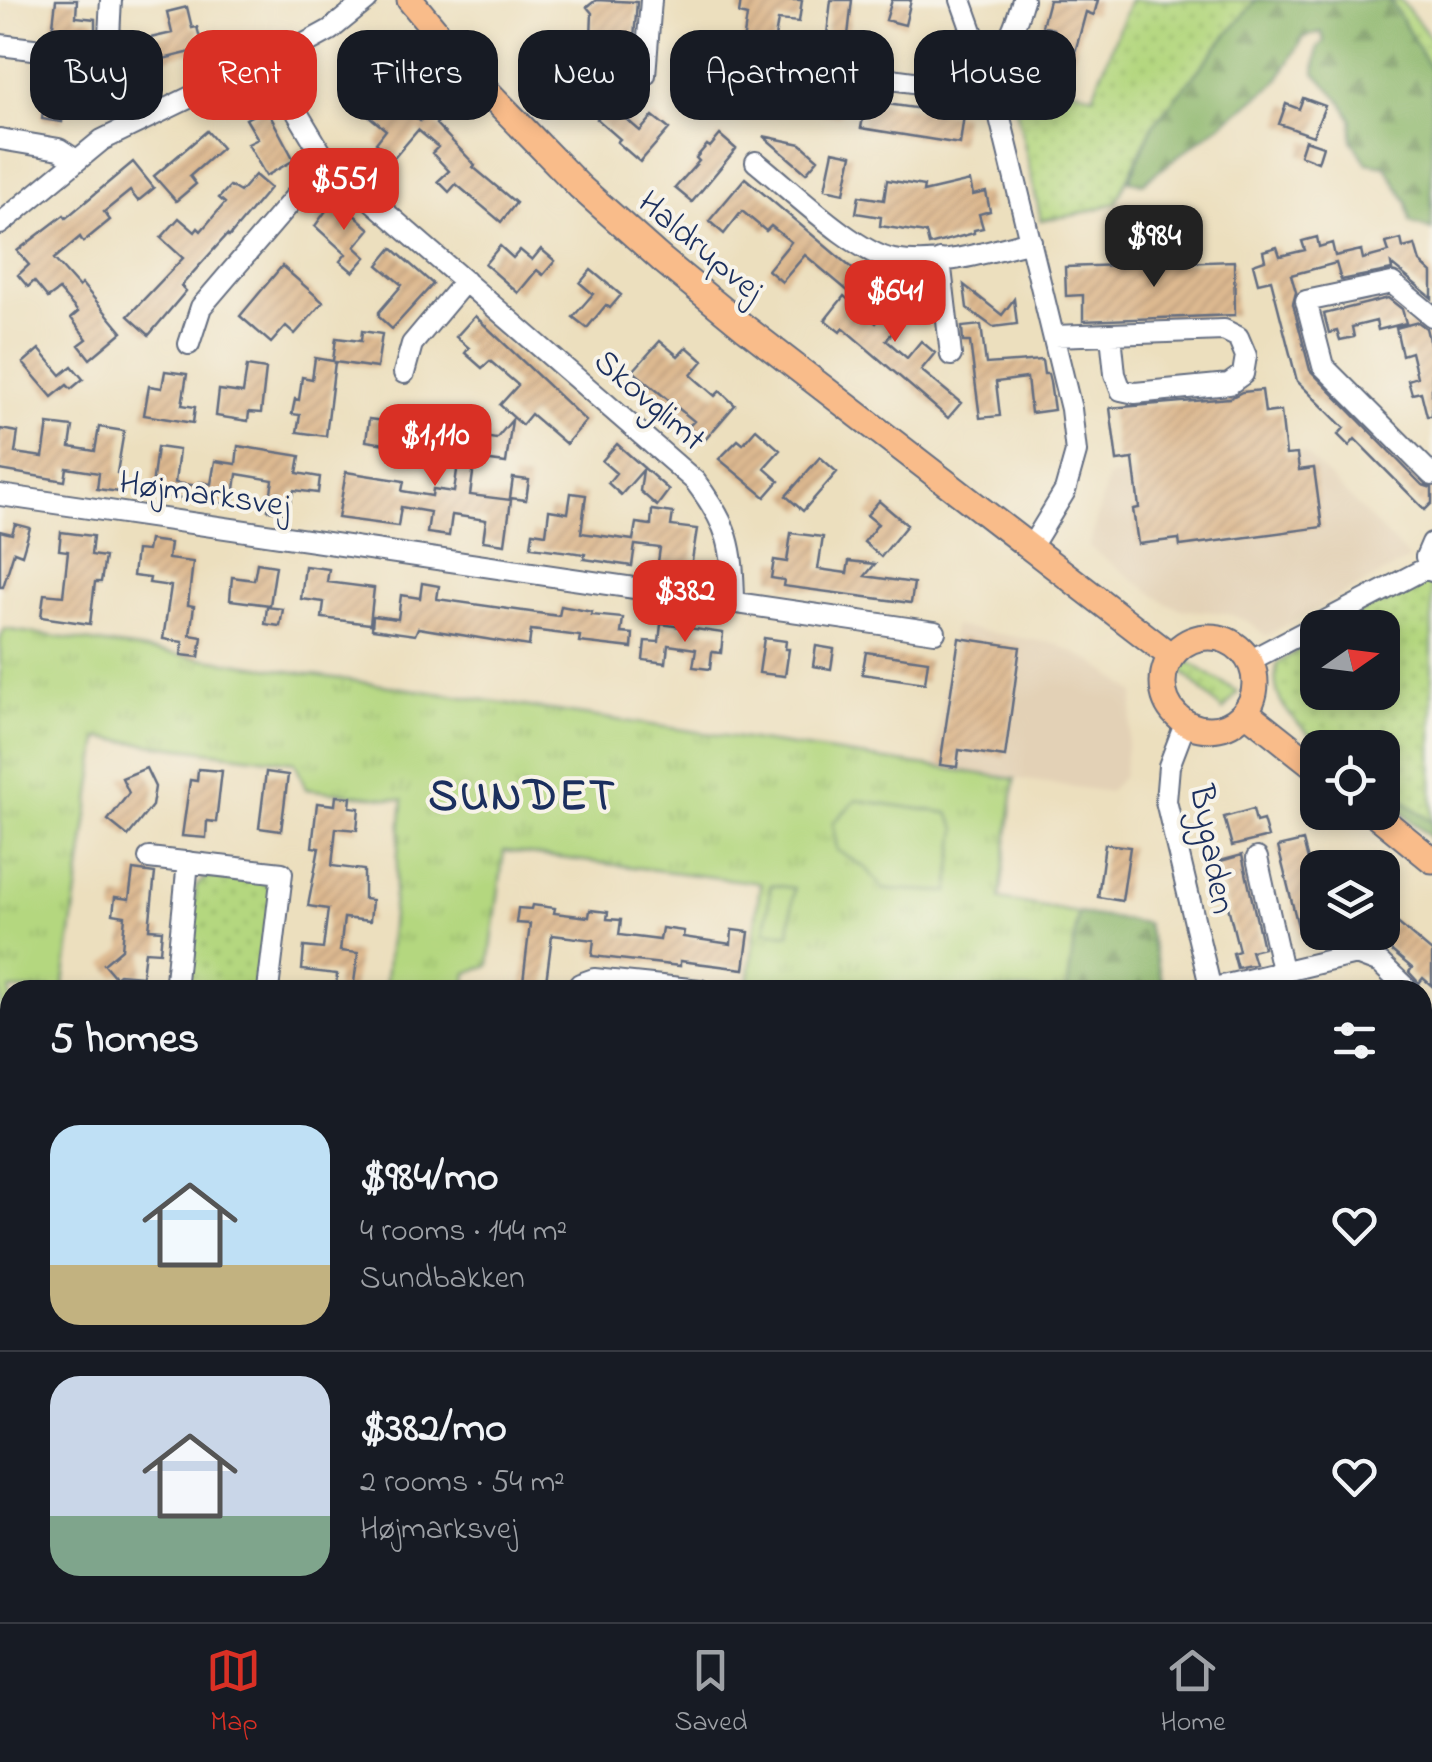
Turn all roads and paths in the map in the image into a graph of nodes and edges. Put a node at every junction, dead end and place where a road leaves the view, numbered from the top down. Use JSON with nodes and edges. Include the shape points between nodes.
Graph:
{"nodes":[{"id":1,"x":111,"y":0,"type":"edge"},
{"id":2,"x":367,"y":0,"type":"edge"},
{"id":3,"x":410,"y":0,"type":"edge"},
{"id":4,"x":651,"y":0,"type":"edge"},
{"id":5,"x":961,"y":0,"type":"edge"},
{"id":6,"x":1023,"y":0,"type":"edge"},
{"id":7,"x":109,"y":30,"type":"edge"},
{"id":8,"x":649,"y":30,"type":"edge"},
{"id":9,"x":973,"y":30,"type":"edge"},
{"id":10,"x":1014,"y":30,"type":"edge"},
{"id":11,"x":317,"y":37,"type":"edge"},
{"id":12,"x":0,"y":45,"type":"edge"},
{"id":13,"x":30,"y":49,"type":"edge"},
{"id":14,"x":183,"y":102,"type":"edge"},
{"id":15,"x":130,"y":120,"type":"edge"},
{"id":16,"x":301,"y":120,"type":"edge"},
{"id":17,"x":1001,"y":120,"type":"edge"},
{"id":18,"x":132,"y":124,"type":"junction"},
{"id":19,"x":0,"y":139,"type":"edge"},
{"id":20,"x":76,"y":160,"type":"junction"},
{"id":21,"x":326,"y":161,"type":"junction"},
{"id":22,"x":756,"y":162,"type":"dead end"},
{"id":23,"x":0,"y":224,"type":"edge"},
{"id":24,"x":1031,"y":241,"type":"junction"},
{"id":25,"x":940,"y":260,"type":"junction"},
{"id":26,"x":464,"y":281,"type":"junction"},
{"id":27,"x":1432,"y":316,"type":"edge"},
{"id":28,"x":1110,"y":335,"type":"junction"},
{"id":29,"x":1054,"y":336,"type":"junction"},
{"id":30,"x":189,"y":344,"type":"dead end"},
{"id":31,"x":952,"y":355,"type":"dead end"},
{"id":32,"x":404,"y":372,"type":"dead end"},
{"id":33,"x":1432,"y":475,"type":"edge"},
{"id":34,"x":0,"y":495,"type":"edge"},
{"id":35,"x":1432,"y":544,"type":"edge"},
{"id":36,"x":1031,"y":547,"type":"junction"},
{"id":37,"x":1430,"y":569,"type":"edge"},
{"id":38,"x":734,"y":602,"type":"junction"},
{"id":39,"x":935,"y":632,"type":"dead end"},
{"id":40,"x":1171,"y":656,"type":"junction"},
{"id":41,"x":1249,"y":661,"type":"junction"},
{"id":42,"x":1246,"y":712,"type":"junction"},
{"id":43,"x":1185,"y":724,"type":"junction"},
{"id":44,"x":1300,"y":755,"type":"edge"},
{"id":45,"x":1394,"y":830,"type":"edge"},
{"id":46,"x":149,"y":858,"type":"dead end"},
{"id":47,"x":1258,"y":858,"type":"dead end"},
{"id":48,"x":1432,"y":860,"type":"edge"},
{"id":49,"x":188,"y":862,"type":"junction"},
{"id":50,"x":1280,"y":977,"type":"edge"},
{"id":51,"x":176,"y":980,"type":"edge"},
{"id":52,"x":269,"y":980,"type":"edge"},
{"id":53,"x":1208,"y":980,"type":"edge"},
{"id":54,"x":1398,"y":980,"type":"edge"}],
"edges":[{"from":1,"to":7,"type":"street"},
{"from":2,"to":11,"type":"street"},
{"from":3,"to":36,"type":"main road","name":"Haldrupvej","via":[[580,187],[661,259]]},
{"from":4,"to":8,"type":"street"},
{"from":5,"to":9,"type":"street"},
{"from":6,"to":10,"type":"street"},
{"from":12,"to":13,"type":"street"},
{"from":14,"to":18,"type":"street"},
{"from":15,"to":18,"type":"street"},
{"from":16,"to":21,"type":"street","name":"Skovglimt"},
{"from":17,"to":24,"type":"street"},
{"from":18,"to":20,"type":"street"},
{"from":19,"to":20,"type":"street","via":[[59,149]]},
{"from":20,"to":23,"type":"street"},
{"from":21,"to":26,"type":"street","name":"Skovglimt"},
{"from":21,"to":30,"type":"street","via":[[201,306]]},
{"from":22,"to":25,"type":"street","via":[[863,248],[893,260]]},
{"from":24,"to":25,"type":"street"},
{"from":24,"to":29,"type":"street"},
{"from":25,"to":31,"type":"street"},
{"from":26,"to":32,"type":"street","via":[[412,344]]},
{"from":26,"to":38,"type":"street","name":"Skovglimt","via":[[695,481],[726,526]]},
{"from":27,"to":33,"type":"street","via":[[1392,283],[1306,301],[1323,366]]},
{"from":28,"to":28,"type":"street","via":[[1224,330],[1238,336],[1244,374],[1229,384],[1121,390]]},
{"from":28,"to":29,"type":"street"},
{"from":29,"to":36,"type":"street","via":[[1076,452],[1064,491]]},
{"from":34,"to":38,"type":"street","name":"Højmarksvej"},
{"from":35,"to":37,"type":"street"},
{"from":36,"to":40,"type":"main road","name":"Haldrupvej"},
{"from":37,"to":41,"type":"street"},
{"from":38,"to":39,"type":"street","name":"Højmarksvej"},
{"from":40,"to":41,"type":"main road","via":[[1187,642],[1213,637]]},
{"from":40,"to":43,"type":"main road","via":[[1163,693]]},
{"from":41,"to":42,"type":"main road","via":[[1254,689]]},
{"from":42,"to":43,"type":"main road","via":[[1214,729]]},
{"from":42,"to":44,"type":"main road"},
{"from":43,"to":53,"type":"street","name":"Bygaden","via":[[1168,766],[1166,801]]},
{"from":45,"to":48,"type":"main road"},
{"from":46,"to":49,"type":"street"},
{"from":47,"to":50,"type":"street","name":"Bygaden"},
{"from":49,"to":51,"type":"street"},
{"from":49,"to":52,"type":"street","via":[[282,872]]},
{"from":50,"to":54,"type":"street","name":"Bygaden","via":[[1356,954],[1380,963]]}]}
